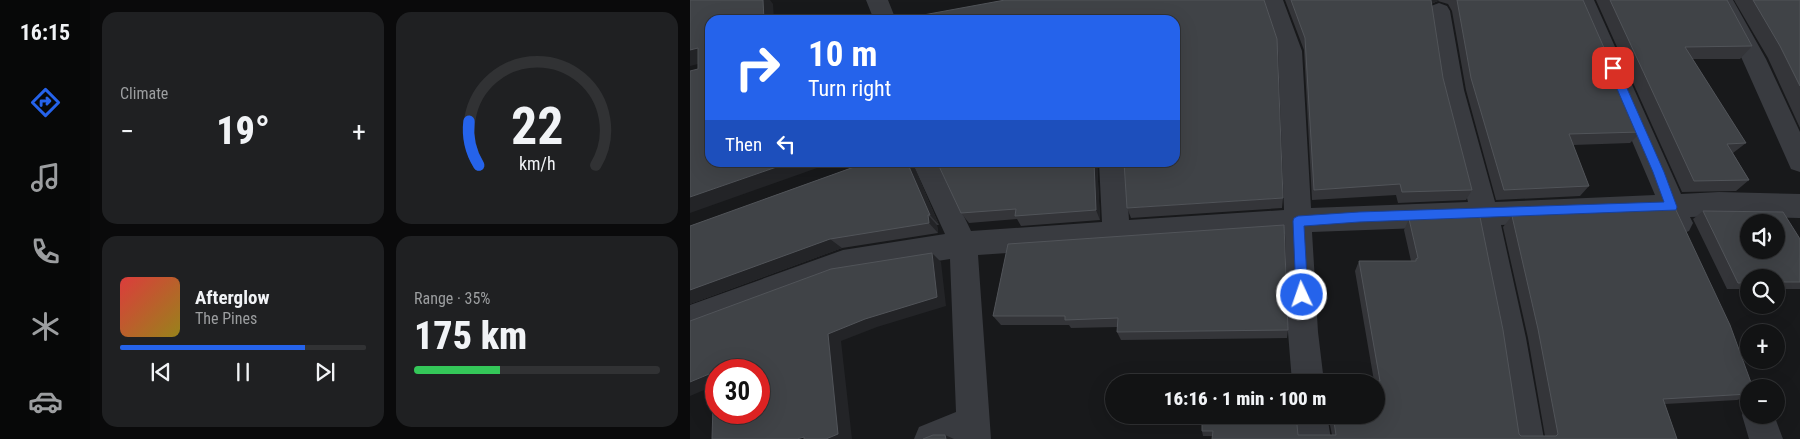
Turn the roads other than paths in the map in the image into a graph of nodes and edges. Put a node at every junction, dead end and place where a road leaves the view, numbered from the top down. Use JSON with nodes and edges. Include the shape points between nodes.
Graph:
{"nodes":[{"id":1,"x":877,"y":0,"type":"edge"},
{"id":2,"x":1272,"y":0,"type":"edge"},
{"id":3,"x":1583,"y":0,"type":"edge"},
{"id":4,"x":1722,"y":0,"type":"edge"},
{"id":5,"x":1439,"y":11,"type":"dead end"},
{"id":6,"x":883,"y":15,"type":"edge"},
{"id":7,"x":1800,"y":161,"type":"edge"},
{"id":8,"x":928,"y":167,"type":"edge"},
{"id":9,"x":1112,"y":167,"type":"edge"},
{"id":10,"x":1800,"y":206,"type":"edge"},
{"id":11,"x":1672,"y":207,"type":"junction"},
{"id":12,"x":1484,"y":214,"type":"junction"},
{"id":13,"x":1298,"y":221,"type":"junction"},
{"id":14,"x":1116,"y":233,"type":"junction"},
{"id":15,"x":1688,"y":243,"type":"edge"},
{"id":16,"x":963,"y":244,"type":"junction"},
{"id":17,"x":690,"y":319,"type":"edge"},
{"id":18,"x":1307,"y":374,"type":"edge"},
{"id":19,"x":1312,"y":424,"type":"edge"},
{"id":20,"x":1761,"y":424,"type":"edge"},
{"id":21,"x":973,"y":431,"type":"edge"},
{"id":22,"x":931,"y":439,"type":"edge"},
{"id":23,"x":1314,"y":439,"type":"edge"},
{"id":24,"x":1527,"y":439,"type":"edge"},
{"id":25,"x":1766,"y":439,"type":"edge"}],
"edges":[{"from":1,"to":6,"type":"street"},
{"from":2,"to":13,"type":"street","via":[[1290,51]]},
{"from":3,"to":11,"type":"street"},
{"from":4,"to":7,"type":"street","via":[[1762,75]]},
{"from":5,"to":12,"type":"street","via":[[1452,90]]},
{"from":8,"to":16,"type":"street"},
{"from":9,"to":14,"type":"street"},
{"from":10,"to":11,"type":"street","via":[[1719,204]]},
{"from":11,"to":12,"type":"street"},
{"from":11,"to":15,"type":"street"},
{"from":12,"to":13,"type":"street"},
{"from":12,"to":24,"type":"street"},
{"from":13,"to":14,"type":"street"},
{"from":13,"to":18,"type":"street"},
{"from":14,"to":16,"type":"street"},
{"from":16,"to":17,"type":"street","via":[[843,262]]},
{"from":16,"to":21,"type":"street"},
{"from":19,"to":23,"type":"street"},
{"from":20,"to":25,"type":"street"},
{"from":21,"to":22,"type":"street"}]}
